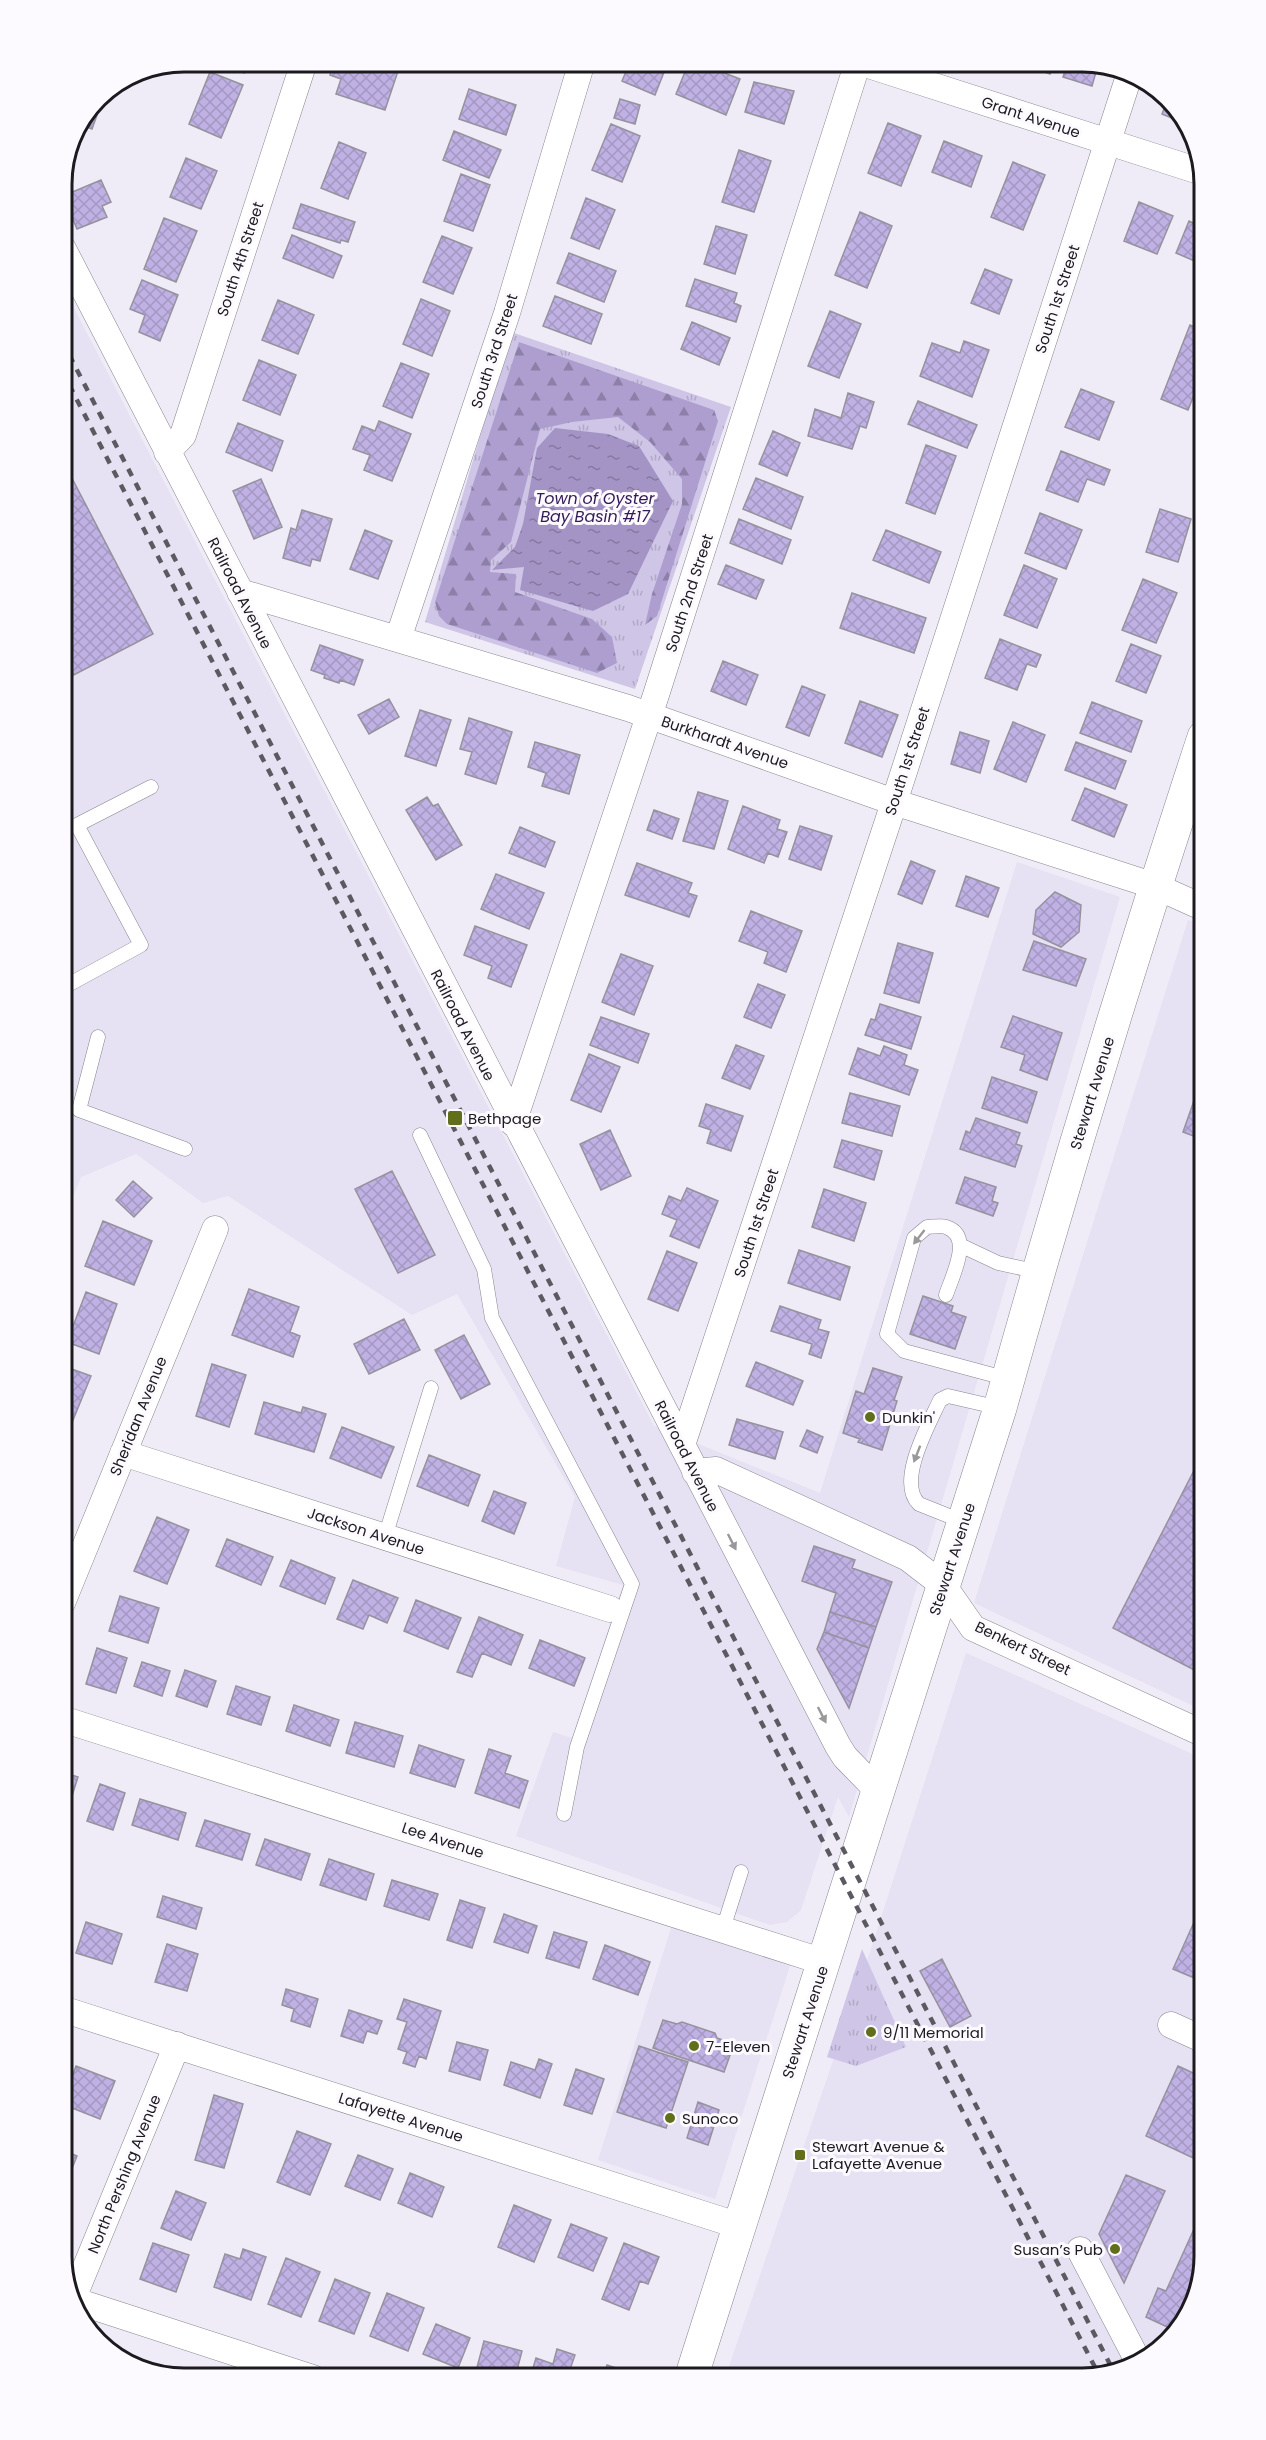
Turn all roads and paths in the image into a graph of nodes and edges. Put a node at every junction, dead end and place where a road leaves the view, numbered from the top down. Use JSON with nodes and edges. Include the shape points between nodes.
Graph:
{"nodes":[{"id":1,"x":301,"y":72,"type":"edge"},
{"id":2,"x":579,"y":72,"type":"edge"},
{"id":3,"x":856,"y":72,"type":"edge"},
{"id":4,"x":890,"y":72,"type":"edge"},
{"id":5,"x":1127,"y":82,"type":"edge"},
{"id":6,"x":1107,"y":143,"type":"junction"},
{"id":7,"x":1193,"y":169,"type":"edge"},
{"id":8,"x":72,"y":267,"type":"edge"},
{"id":9,"x":167,"y":452,"type":"junction"},
{"id":10,"x":240,"y":592,"type":"junction"},
{"id":11,"x":398,"y":639,"type":"junction"},
{"id":12,"x":649,"y":716,"type":"junction"},
{"id":13,"x":1194,"y":767,"type":"edge"},
{"id":14,"x":151,"y":787,"type":"dead end"},
{"id":15,"x":894,"y":802,"type":"junction"},
{"id":16,"x":1155,"y":886,"type":"junction"},
{"id":17,"x":1194,"y":904,"type":"edge"},
{"id":18,"x":72,"y":983,"type":"edge"},
{"id":19,"x":98,"y":1037,"type":"dead end"},
{"id":20,"x":513,"y":1123,"type":"junction"},
{"id":21,"x":420,"y":1135,"type":"dead end"},
{"id":22,"x":185,"y":1149,"type":"dead end"},
{"id":23,"x":214,"y":1229,"type":"dead end"},
{"id":24,"x":962,"y":1246,"type":"junction"},
{"id":25,"x":1039,"y":1272,"type":"junction"},
{"id":26,"x":946,"y":1295,"type":"dead end"},
{"id":27,"x":431,"y":1388,"type":"dead end"},
{"id":28,"x":1004,"y":1393,"type":"junction"},
{"id":29,"x":682,"y":1445,"type":"junction"},
{"id":30,"x":123,"y":1453,"type":"junction"},
{"id":31,"x":695,"y":1472,"type":"junction"},
{"id":32,"x":964,"y":1522,"type":"junction"},
{"id":33,"x":385,"y":1537,"type":"junction"},
{"id":34,"x":72,"y":1578,"type":"edge"},
{"id":35,"x":943,"y":1585,"type":"junction"},
{"id":36,"x":610,"y":1610,"type":"dead end"},
{"id":37,"x":72,"y":1722,"type":"edge"},
{"id":38,"x":1194,"y":1729,"type":"edge"},
{"id":39,"x":879,"y":1792,"type":"junction"},
{"id":40,"x":564,"y":1814,"type":"dead end"},
{"id":41,"x":741,"y":1872,"type":"dead end"},
{"id":42,"x":723,"y":1929,"type":"junction"},
{"id":43,"x":824,"y":1962,"type":"junction"},
{"id":44,"x":72,"y":2012,"type":"edge"},
{"id":45,"x":1171,"y":2025,"type":"dead end"},
{"id":46,"x":1194,"y":2035,"type":"edge"},
{"id":47,"x":177,"y":2045,"type":"junction"},
{"id":48,"x":740,"y":2226,"type":"junction"},
{"id":49,"x":1080,"y":2250,"type":"dead end"},
{"id":50,"x":77,"y":2288,"type":"edge"},
{"id":51,"x":84,"y":2305,"type":"edge"},
{"id":52,"x":1135,"y":2355,"type":"edge"},
{"id":53,"x":282,"y":2368,"type":"edge"},
{"id":54,"x":695,"y":2368,"type":"edge"}],
"edges":[{"from":1,"to":9,"type":"street","name":"South 4th Street","via":[[183,435]]},
{"from":2,"to":11,"type":"street","name":"South 3rd Street","via":[[507,313]]},
{"from":3,"to":12,"type":"street","name":"South 2nd Street"},
{"from":4,"to":6,"type":"street","name":"Grant Avenue"},
{"from":5,"to":6,"type":"street","name":"South 1st Street"},
{"from":6,"to":7,"type":"street","name":"Grant Avenue"},
{"from":6,"to":15,"type":"street","name":"South 1st Street"},
{"from":8,"to":9,"type":"street","name":"Railroad Avenue"},
{"from":9,"to":10,"type":"street","name":"Railroad Avenue"},
{"from":10,"to":11,"type":"street","name":"Burkhardt Avenue"},
{"from":10,"to":20,"type":"street","name":"Railroad Avenue"},
{"from":11,"to":12,"type":"street","name":"Burkhardt Avenue"},
{"from":12,"to":15,"type":"street","name":"Burkhardt Avenue"},
{"from":12,"to":20,"type":"street","name":"South 2nd Street"},
{"from":13,"to":16,"type":"main road","name":"Stewart Avenue"},
{"from":14,"to":18,"type":"lane","via":[[77,825],[141,945]]},
{"from":15,"to":16,"type":"street","name":"Burkhardt Avenue"},
{"from":15,"to":29,"type":"street","name":"South 1st Street"},
{"from":16,"to":17,"type":"street","name":"Burkhardt Avenue"},
{"from":16,"to":25,"type":"main road","name":"Stewart Avenue"},
{"from":19,"to":22,"type":"lane","via":[[79,1110]]},
{"from":20,"to":29,"type":"street","name":"Railroad Avenue"},
{"from":21,"to":40,"type":"lane","via":[[484,1269],[492,1318],[632,1584],[577,1747]]},
{"from":23,"to":30,"type":"street","name":"Sheridan Avenue"},
{"from":24,"to":25,"type":"lane","via":[[998,1263]]},
{"from":24,"to":26,"type":"lane"},
{"from":24,"to":28,"type":"lane","one_way":true,"via":[[958,1234],[946,1226],[927,1227],[914,1238],[887,1334],[904,1351],[957,1365]]},
{"from":25,"to":28,"type":"main road","name":"Stewart Avenue"},
{"from":27,"to":33,"type":"lane"},
{"from":28,"to":32,"type":"main road","name":"Stewart Avenue"},
{"from":28,"to":32,"type":"lane","one_way":true,"via":[[944,1397],[914,1460],[910,1481],[914,1500]]},
{"from":29,"to":31,"type":"street","name":"Railroad Avenue"},
{"from":30,"to":33,"type":"street","name":"Jackson Avenue"},
{"from":30,"to":34,"type":"street","name":"Sheridan Avenue"},
{"from":31,"to":35,"type":"street","name":"Benkert Street","via":[[716,1470],[727,1475],[908,1558]]},
{"from":31,"to":39,"type":"street","name":"Railroad Avenue","one_way":true,"via":[[844,1757]]},
{"from":32,"to":35,"type":"main road","name":"Stewart Avenue"},
{"from":33,"to":36,"type":"street","name":"Jackson Avenue"},
{"from":35,"to":38,"type":"street","name":"Benkert Street","via":[[973,1628]]},
{"from":35,"to":39,"type":"main road","name":"Stewart Avenue"},
{"from":37,"to":42,"type":"street","name":"Lee Avenue"},
{"from":39,"to":43,"type":"main road","name":"Stewart Avenue"},
{"from":41,"to":42,"type":"lane"},
{"from":42,"to":43,"type":"street","name":"Lee Avenue"},
{"from":43,"to":48,"type":"main road","name":"Stewart Avenue"},
{"from":44,"to":47,"type":"street","name":"Lafayette Avenue"},
{"from":45,"to":46,"type":"street"},
{"from":47,"to":48,"type":"street","name":"Lafayette Avenue"},
{"from":47,"to":50,"type":"street","name":"North Pershing Avenue"},
{"from":48,"to":54,"type":"main road","name":"Stewart Avenue"},
{"from":49,"to":52,"type":"street"},
{"from":51,"to":53,"type":"street"}]}
